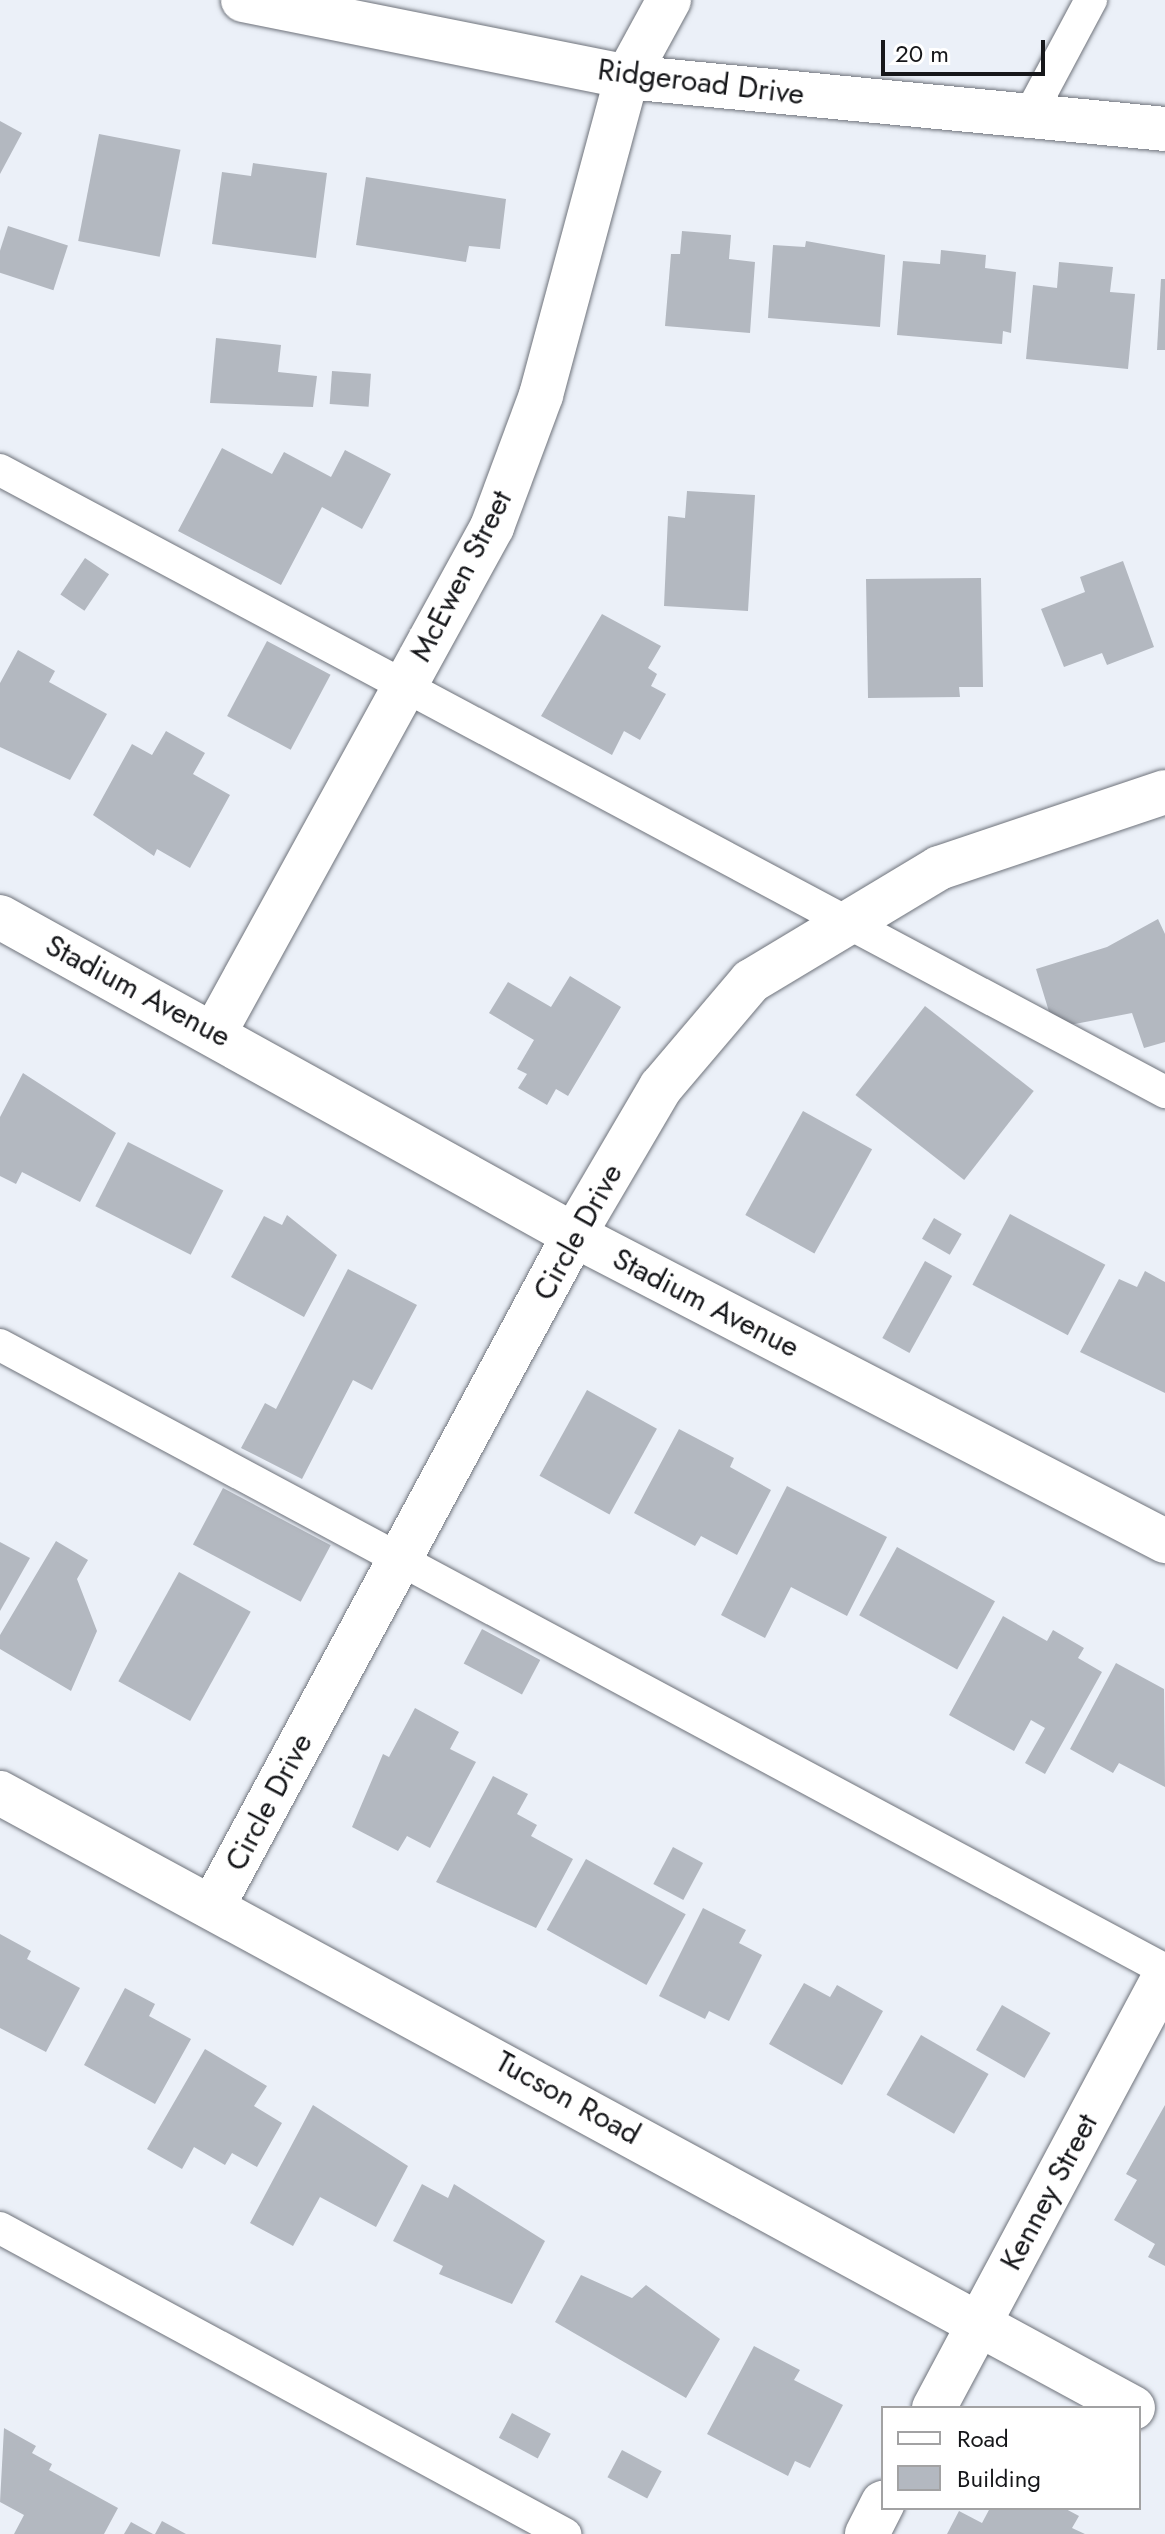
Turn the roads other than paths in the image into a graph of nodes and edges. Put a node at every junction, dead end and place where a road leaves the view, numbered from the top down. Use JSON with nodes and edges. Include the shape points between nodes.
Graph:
{"nodes":[{"id":1,"x":243,"y":0,"type":"edge"},
{"id":2,"x":669,"y":0,"type":"edge"},
{"id":3,"x":1091,"y":0,"type":"edge"},
{"id":4,"x":627,"y":77,"type":"junction"},
{"id":5,"x":1029,"y":116,"type":"junction"},
{"id":6,"x":1165,"y":129,"type":"edge"},
{"id":7,"x":0,"y":470,"type":"edge"},
{"id":8,"x":405,"y":687,"type":"junction"},
{"id":9,"x":1165,"y":792,"type":"edge"},
{"id":10,"x":0,"y":917,"type":"edge"},
{"id":11,"x":845,"y":921,"type":"junction"},
{"id":12,"x":215,"y":1032,"type":"junction"},
{"id":13,"x":1165,"y":1092,"type":"edge"},
{"id":14,"x":574,"y":1235,"type":"junction"},
{"id":15,"x":0,"y":1345,"type":"edge"},
{"id":16,"x":1165,"y":1541,"type":"edge"},
{"id":17,"x":400,"y":1559,"type":"junction"},
{"id":18,"x":0,"y":1793,"type":"edge"},
{"id":19,"x":214,"y":1904,"type":"junction"},
{"id":20,"x":1165,"y":1972,"type":"edge"},
{"id":21,"x":0,"y":2228,"type":"edge"},
{"id":22,"x":978,"y":2325,"type":"junction"},
{"id":23,"x":935,"y":2406,"type":"edge"},
{"id":24,"x":1129,"y":2406,"type":"edge"},
{"id":25,"x":1141,"y":2412,"type":"edge"},
{"id":26,"x":1165,"y":2425,"type":"edge"},
{"id":27,"x":881,"y":2507,"type":"edge"},
{"id":28,"x":565,"y":2534,"type":"edge"},
{"id":29,"x":867,"y":2534,"type":"edge"}],
"edges":[{"from":1,"to":4,"type":"street","name":"Ridgeroad Drive"},
{"from":2,"to":4,"type":"street","name":"McEwen Street"},
{"from":3,"to":5,"type":"lane"},
{"from":4,"to":5,"type":"street","name":"Ridgeroad Drive"},
{"from":4,"to":8,"type":"street","name":"McEwen Street","via":[[541,395],[492,527]]},
{"from":5,"to":6,"type":"street","name":"Ridgeroad Drive"},
{"from":7,"to":8,"type":"lane"},
{"from":8,"to":11,"type":"lane"},
{"from":8,"to":12,"type":"street","name":"McEwen Street"},
{"from":9,"to":11,"type":"street","name":"Circle Drive","via":[[939,868]]},
{"from":10,"to":12,"type":"street","name":"Stadium Avenue"},
{"from":11,"to":13,"type":"lane"},
{"from":11,"to":14,"type":"street","name":"Circle Drive","via":[[751,981],[661,1087]]},
{"from":12,"to":14,"type":"street","name":"Stadium Avenue"},
{"from":14,"to":16,"type":"street","name":"Stadium Avenue"},
{"from":14,"to":17,"type":"street","name":"Circle Drive"},
{"from":15,"to":17,"type":"lane"},
{"from":17,"to":19,"type":"street","name":"Circle Drive"},
{"from":17,"to":20,"type":"lane"},
{"from":18,"to":19,"type":"street","name":"Tucson Road"},
{"from":19,"to":22,"type":"street","name":"Tucson Road"},
{"from":20,"to":22,"type":"street","name":"Kenney Street"},
{"from":21,"to":28,"type":"lane"},
{"from":22,"to":23,"type":"street","name":"Kenney Street"},
{"from":22,"to":24,"type":"street","name":"Tucson Road"},
{"from":25,"to":26,"type":"street"},
{"from":27,"to":29,"type":"street"}]}
